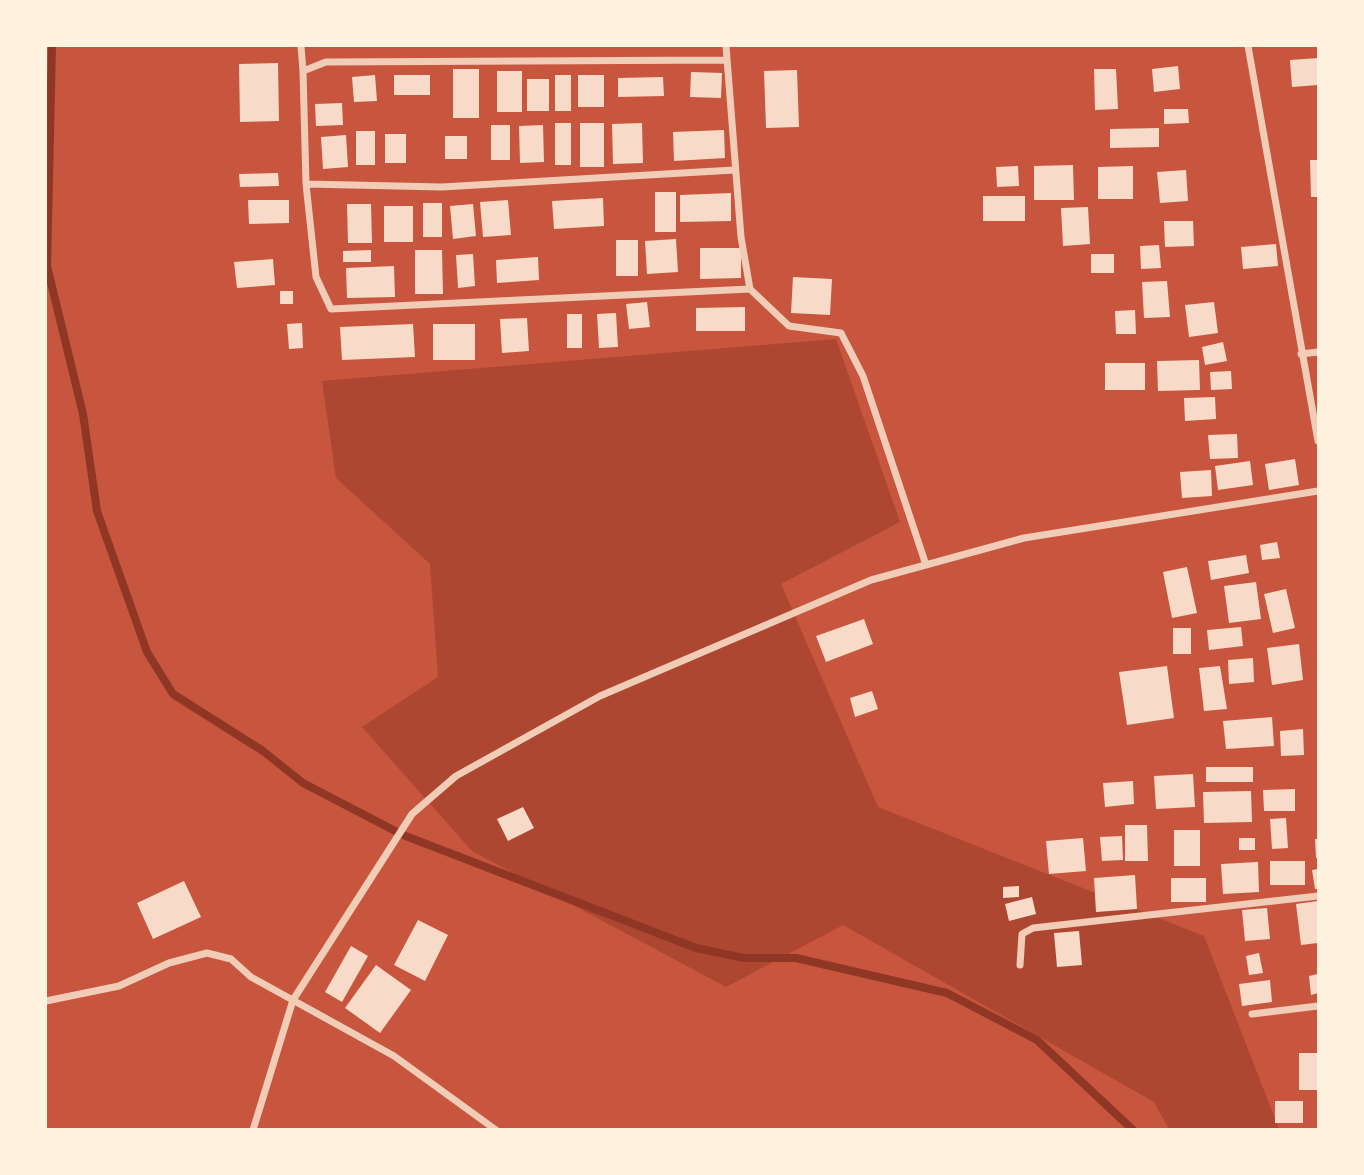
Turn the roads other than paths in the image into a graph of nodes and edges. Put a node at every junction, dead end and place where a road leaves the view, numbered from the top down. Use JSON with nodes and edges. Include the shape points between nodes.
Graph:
{"nodes":[{"id":1,"x":301,"y":46,"type":"edge"},
{"id":2,"x":726,"y":46,"type":"edge"},
{"id":3,"x":1248,"y":46,"type":"edge"},
{"id":4,"x":726,"y":60,"type":"junction"},
{"id":5,"x":303,"y":71,"type":"junction"},
{"id":6,"x":734,"y":170,"type":"junction"},
{"id":7,"x":306,"y":184,"type":"junction"},
{"id":8,"x":750,"y":289,"type":"junction"},
{"id":9,"x":1318,"y":352,"type":"edge"},
{"id":10,"x":1301,"y":354,"type":"junction"},
{"id":11,"x":1318,"y":441,"type":"edge"},
{"id":12,"x":1318,"y":491,"type":"edge"},
{"id":13,"x":926,"y":565,"type":"junction"},
{"id":14,"x":1318,"y":896,"type":"edge"},
{"id":15,"x":1020,"y":965,"type":"dead end"},
{"id":16,"x":293,"y":1000,"type":"junction"},
{"id":17,"x":46,"y":1002,"type":"edge"},
{"id":18,"x":1318,"y":1006,"type":"edge"},
{"id":19,"x":1252,"y":1014,"type":"dead end"},
{"id":20,"x":253,"y":1129,"type":"edge"},
{"id":21,"x":496,"y":1129,"type":"edge"}],
"edges":[{"from":1,"to":5,"type":"street"},
{"from":2,"to":4,"type":"street"},
{"from":3,"to":10,"type":"street"},
{"from":4,"to":5,"type":"street","via":[[326,62]]},
{"from":4,"to":6,"type":"street"},
{"from":5,"to":7,"type":"street"},
{"from":6,"to":7,"type":"street","via":[[442,187]]},
{"from":6,"to":8,"type":"street"},
{"from":7,"to":8,"type":"street","via":[[316,277],[331,309]]},
{"from":8,"to":13,"type":"street","via":[[789,326],[841,334],[863,376]]},
{"from":9,"to":10,"type":"street"},
{"from":10,"to":11,"type":"street"},
{"from":12,"to":13,"type":"street","via":[[1024,538]]},
{"from":13,"to":16,"type":"street","via":[[871,580],[600,696],[456,775],[412,814]]},
{"from":14,"to":15,"type":"street","via":[[1033,928],[1022,934]]},
{"from":16,"to":17,"type":"street","via":[[251,977],[231,959],[207,953],[169,963],[119,986]]},
{"from":16,"to":20,"type":"street"},
{"from":16,"to":21,"type":"street","via":[[394,1056]]},
{"from":18,"to":19,"type":"street"}]}
